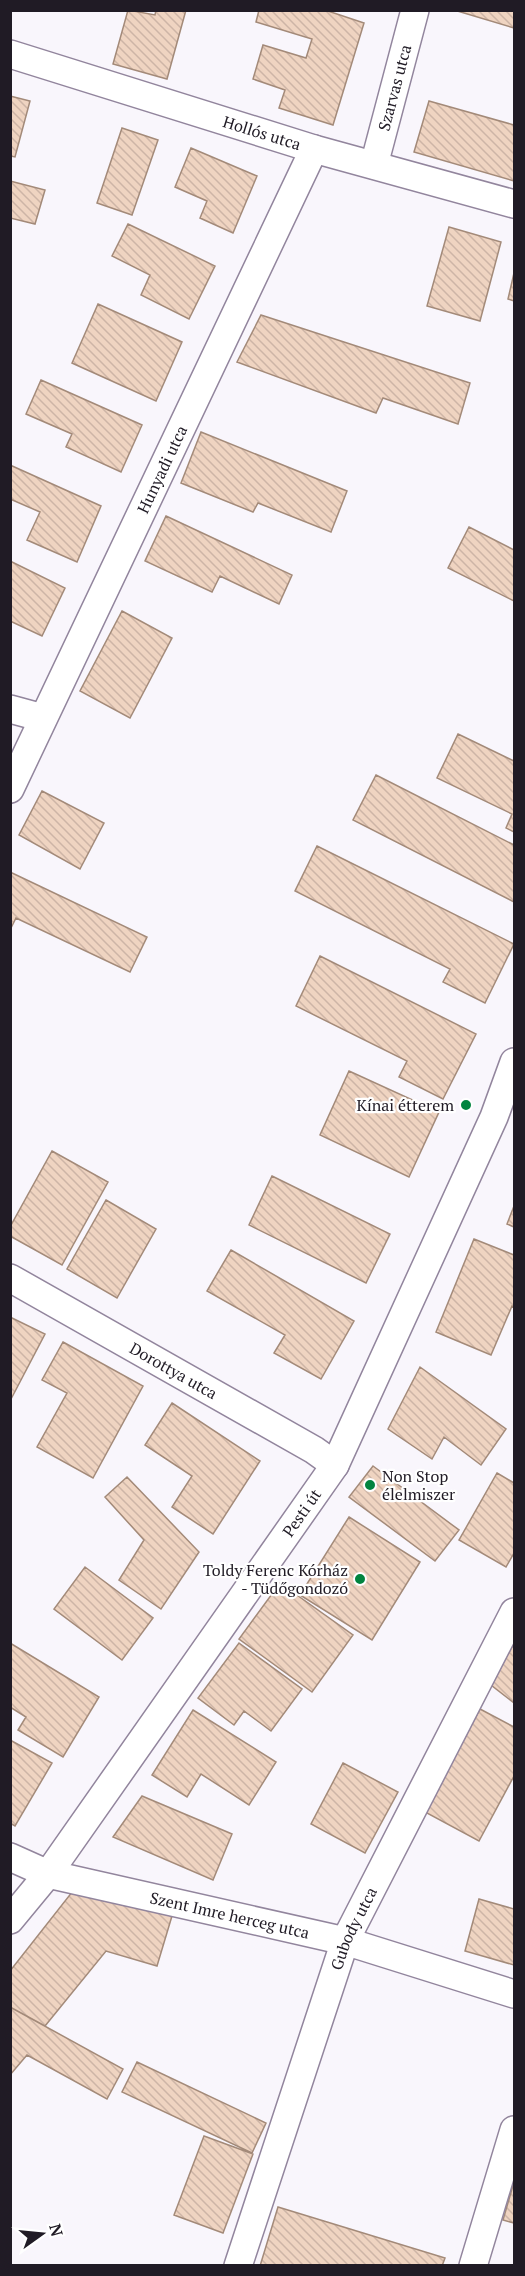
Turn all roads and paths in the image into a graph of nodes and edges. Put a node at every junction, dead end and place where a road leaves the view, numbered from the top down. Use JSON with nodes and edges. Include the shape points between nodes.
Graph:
{"nodes":[{"id":1,"x":415,"y":10,"type":"edge"},
{"id":2,"x":10,"y":54,"type":"edge"},
{"id":3,"x":314,"y":149,"type":"junction"},
{"id":4,"x":374,"y":165,"type":"junction"},
{"id":5,"x":514,"y":204,"type":"edge"},
{"id":6,"x":10,"y":709,"type":"edge"},
{"id":7,"x":43,"y":718,"type":"junction"},
{"id":8,"x":10,"y":789,"type":"edge"},
{"id":9,"x":514,"y":1062,"type":"edge"},
{"id":10,"x":504,"y":1121,"type":"edge"},
{"id":11,"x":10,"y":1278,"type":"edge"},
{"id":12,"x":335,"y":1465,"type":"junction"},
{"id":13,"x":514,"y":1612,"type":"edge"},
{"id":14,"x":10,"y":1857,"type":"edge"},
{"id":15,"x":48,"y":1874,"type":"junction"},
{"id":16,"x":10,"y":1920,"type":"edge"},
{"id":17,"x":345,"y":1941,"type":"junction"},
{"id":18,"x":514,"y":1994,"type":"edge"},
{"id":19,"x":514,"y":2130,"type":"edge"},
{"id":20,"x":238,"y":2265,"type":"edge"},
{"id":21,"x":473,"y":2265,"type":"edge"}],
"edges":[{"from":1,"to":4,"type":"street","name":"Szarvas utca"},
{"from":2,"to":3,"type":"street","name":"Hollós utca"},
{"from":3,"to":4,"type":"street","name":"Hollós utca"},
{"from":3,"to":7,"type":"street","name":"Hunyadi utca"},
{"from":4,"to":5,"type":"street","name":"Hollós utca"},
{"from":6,"to":7,"type":"street"},
{"from":7,"to":8,"type":"street","name":"Hunyadi utca"},
{"from":9,"to":10,"type":"street","name":"Pesti út"},
{"from":10,"to":12,"type":"street","name":"Pesti út"},
{"from":11,"to":12,"type":"street","name":"Dorottya utca","via":[[315,1450]]},
{"from":12,"to":15,"type":"street","name":"Pesti út"},
{"from":13,"to":17,"type":"street","name":"Gubody utca"},
{"from":14,"to":15,"type":"street","name":"Szent Imre herceg utca"},
{"from":15,"to":16,"type":"street","name":"Pesti út"},
{"from":15,"to":17,"type":"street","name":"Szent Imre herceg utca"},
{"from":17,"to":18,"type":"street","name":"Szent Imre herceg utca"},
{"from":17,"to":20,"type":"street","name":"Gubody utca"},
{"from":19,"to":21,"type":"street"}]}
